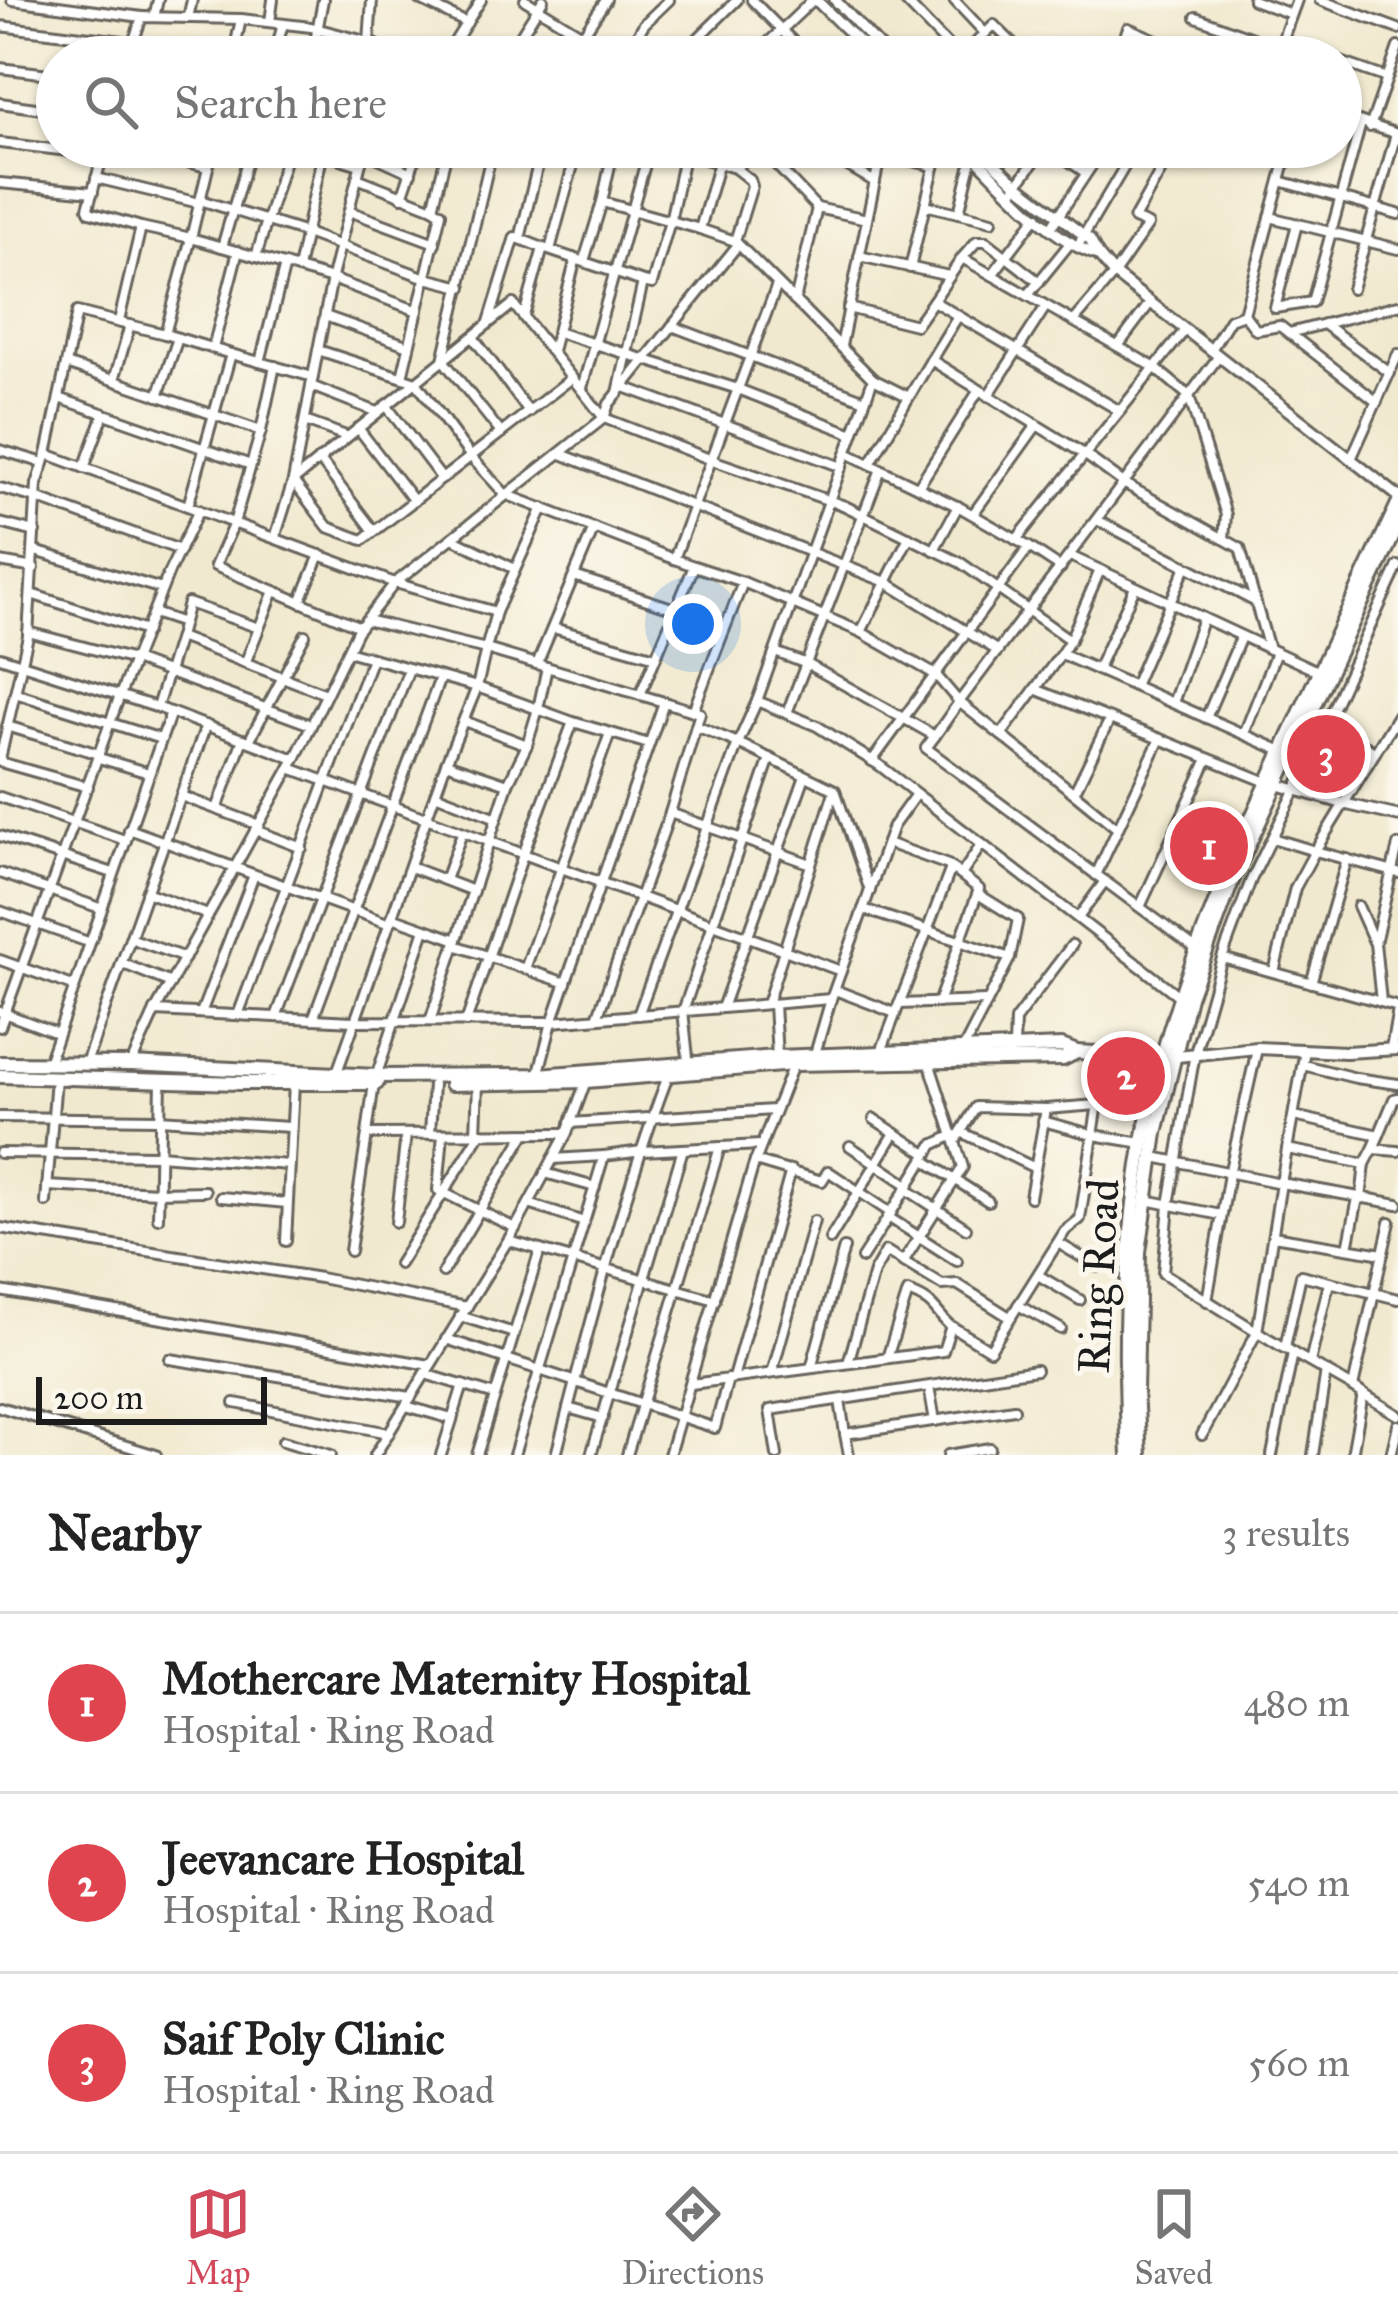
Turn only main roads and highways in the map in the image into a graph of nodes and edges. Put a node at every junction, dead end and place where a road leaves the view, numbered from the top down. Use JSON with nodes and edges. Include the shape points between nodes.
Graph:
{"nodes":[{"id":1,"x":1398,"y":500,"type":"edge"},
{"id":2,"x":1398,"y":524,"type":"edge"},
{"id":3,"x":1272,"y":783,"type":"junction"},
{"id":4,"x":1394,"y":1050,"type":"edge"},
{"id":5,"x":960,"y":1056,"type":"junction"},
{"id":6,"x":1170,"y":1057,"type":"junction"},
{"id":7,"x":778,"y":1061,"type":"junction"},
{"id":8,"x":0,"y":1063,"type":"edge"},
{"id":9,"x":690,"y":1069,"type":"junction"},
{"id":10,"x":0,"y":1076,"type":"edge"},
{"id":11,"x":335,"y":1078,"type":"junction"},
{"id":12,"x":537,"y":1079,"type":"junction"},
{"id":13,"x":376,"y":1080,"type":"junction"},
{"id":14,"x":1129,"y":1455,"type":"edge"},
{"id":15,"x":1140,"y":1455,"type":"edge"}],
"edges":[{"from":1,"to":3,"type":"main road","name":"Ring Road"},
{"from":2,"to":3,"type":"main road","name":"Ring Road"},
{"from":3,"to":6,"type":"main road","name":"Ring Road"},
{"from":3,"to":6,"type":"main road","name":"Ring Road","via":[[1196,949]]},
{"from":4,"to":6,"type":"main road","via":[[1257,1048]]},
{"from":5,"to":6,"type":"main road"},
{"from":5,"to":7,"type":"main road"},
{"from":5,"to":7,"type":"main road"},
{"from":6,"to":14,"type":"main road","name":"Ring Road","via":[[1152,1099],[1128,1268]]},
{"from":6,"to":15,"type":"main road","name":"Ring Road","via":[[1139,1252]]},
{"from":7,"to":9,"type":"main road"},
{"from":8,"to":11,"type":"main road"},
{"from":9,"to":12,"type":"main road"},
{"from":9,"to":12,"type":"main road"},
{"from":10,"to":11,"type":"main road","via":[[294,1084]]},
{"from":11,"to":13,"type":"main road"},
{"from":12,"to":13,"type":"main road"},
{"from":12,"to":13,"type":"main road"}]}
